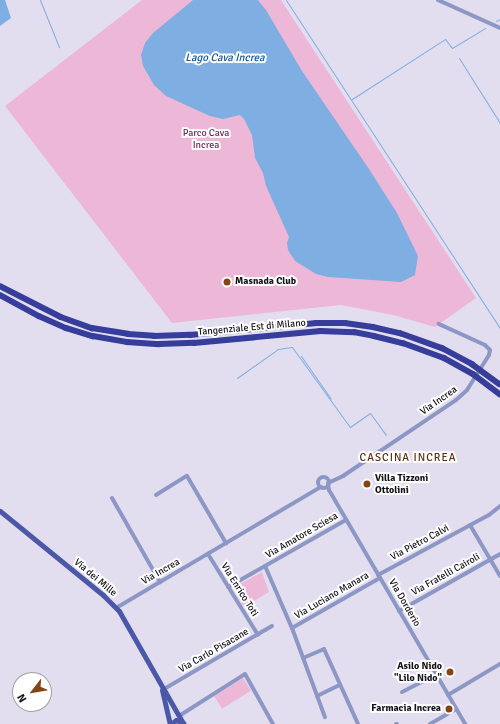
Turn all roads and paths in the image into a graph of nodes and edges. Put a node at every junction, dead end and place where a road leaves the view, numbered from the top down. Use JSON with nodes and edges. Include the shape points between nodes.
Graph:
{"nodes":[{"id":1,"x":438,"y":0,"type":"edge"},
{"id":2,"x":500,"y":28,"type":"edge"},
{"id":3,"x":0,"y":286,"type":"edge"},
{"id":4,"x":0,"y":295,"type":"edge"},
{"id":5,"x":439,"y":324,"type":"dead end"},
{"id":6,"x":500,"y":384,"type":"edge"},
{"id":7,"x":500,"y":394,"type":"edge"},
{"id":8,"x":325,"y":484,"type":"junction"},
{"id":9,"x":156,"y":495,"type":"dead end"},
{"id":10,"x":112,"y":498,"type":"dead end"},
{"id":11,"x":500,"y":506,"type":"edge"},
{"id":12,"x":0,"y":511,"type":"edge"},
{"id":13,"x":346,"y":520,"type":"junction"},
{"id":14,"x":470,"y":525,"type":"junction"},
{"id":15,"x":226,"y":543,"type":"junction"},
{"id":16,"x":208,"y":554,"type":"junction"},
{"id":17,"x":500,"y":554,"type":"edge"},
{"id":18,"x":491,"y":559,"type":"junction"},
{"id":19,"x":266,"y":566,"type":"junction"},
{"id":20,"x":379,"y":576,"type":"junction"},
{"id":21,"x":500,"y":576,"type":"edge"},
{"id":22,"x":160,"y":582,"type":"junction"},
{"id":23,"x":228,"y":587,"type":"junction"},
{"id":24,"x":116,"y":608,"type":"junction"},
{"id":25,"x":399,"y":610,"type":"junction"},
{"id":26,"x":272,"y":626,"type":"dead end"},
{"id":27,"x":292,"y":628,"type":"junction"},
{"id":28,"x":258,"y":635,"type":"junction"},
{"id":29,"x":303,"y":658,"type":"junction"},
{"id":30,"x":500,"y":664,"type":"edge"},
{"id":31,"x":436,"y":675,"type":"junction"},
{"id":32,"x":156,"y":676,"type":"junction"},
{"id":33,"x":340,"y":685,"type":"junction"},
{"id":34,"x":164,"y":689,"type":"junction"},
{"id":35,"x":402,"y":692,"type":"dead end"},
{"id":36,"x":448,"y":695,"type":"junction"},
{"id":37,"x":317,"y":696,"type":"junction"},
{"id":38,"x":456,"y":709,"type":"junction"},
{"id":39,"x":179,"y":716,"type":"junction"},
{"id":40,"x":325,"y":717,"type":"dead end"},
{"id":41,"x":170,"y":724,"type":"edge"},
{"id":42,"x":183,"y":724,"type":"edge"},
{"id":43,"x":273,"y":724,"type":"edge"},
{"id":44,"x":358,"y":724,"type":"edge"},
{"id":45,"x":430,"y":724,"type":"edge"},
{"id":46,"x":465,"y":724,"type":"edge"}],
"edges":[{"from":1,"to":2,"type":"street"},
{"from":3,"to":6,"type":"highway","name":"Tangenziale Est di Milano","via":[[61,317],[92,328],[128,334],[190,335],[311,323],[345,323],[373,327],[438,346],[468,362]]},
{"from":4,"to":7,"type":"highway","name":"Tangenziale Est di Milano","via":[[62,326],[88,335],[127,342],[194,343],[320,331],[354,332],[398,341],[444,358],[473,374]]},
{"from":5,"to":8,"type":"street","name":"Via Increa","via":[[485,345],[490,351],[467,390],[350,471]]},
{"from":8,"to":8,"type":"street","via":[[326,478],[319,478]]},
{"from":8,"to":13,"type":"street","name":"Via Dorderio"},
{"from":8,"to":15,"type":"street","name":"Via Increa"},
{"from":9,"to":15,"type":"street","via":[[187,476]]},
{"from":10,"to":22,"type":"street"},
{"from":11,"to":14,"type":"street","name":"Via Pietro Calvi"},
{"from":12,"to":24,"type":"main road","name":"Via dei Mille"},
{"from":13,"to":19,"type":"street","name":"Via Amatore Sciesa"},
{"from":13,"to":20,"type":"street","name":"Via Dorderio"},
{"from":14,"to":18,"type":"street"},
{"from":14,"to":20,"type":"street","name":"Via Pietro Calvi"},
{"from":15,"to":16,"type":"street","name":"Via Increa"},
{"from":16,"to":22,"type":"street","name":"Via Increa"},
{"from":16,"to":23,"type":"street","name":"Via Enrico Toti"},
{"from":17,"to":18,"type":"street","name":"Via Fratelli Cairoli"},
{"from":18,"to":21,"type":"street"},
{"from":18,"to":25,"type":"street","name":"Via Fratelli Cairoli"},
{"from":19,"to":23,"type":"street","name":"Via Amatore Sciesa"},
{"from":19,"to":27,"type":"street","name":"Via Amatore Sciesa"},
{"from":20,"to":25,"type":"street","name":"Via Dorderio"},
{"from":20,"to":27,"type":"street","name":"Via Luciano Manara"},
{"from":22,"to":24,"type":"street","name":"Via Increa"},
{"from":23,"to":28,"type":"street","name":"Via Enrico Toti"},
{"from":24,"to":32,"type":"main road","name":"Via dei Mille","via":[[126,621]]},
{"from":25,"to":31,"type":"street","name":"Via Dorderio"},
{"from":26,"to":28,"type":"street","name":"Via Carlo Pisacane"},
{"from":27,"to":29,"type":"street","name":"Via Amatore Sciesa"},
{"from":28,"to":34,"type":"street","name":"Via Carlo Pisacane"},
{"from":29,"to":33,"type":"street","via":[[324,649]]},
{"from":29,"to":37,"type":"street","name":"Via Amatore Sciesa"},
{"from":30,"to":36,"type":"street"},
{"from":31,"to":35,"type":"street"},
{"from":31,"to":36,"type":"street","name":"Via Dorderio"},
{"from":32,"to":34,"type":"main road","name":"Via dei Mille"},
{"from":32,"to":41,"type":"main road","name":"Via dei Mille"},
{"from":33,"to":37,"type":"street"},
{"from":33,"to":44,"type":"street"},
{"from":34,"to":39,"type":"main road","name":"Via dei Mille"},
{"from":36,"to":38,"type":"street","name":"Via Dorderio"},
{"from":37,"to":40,"type":"street","name":"Via Amatore Sciesa"},
{"from":38,"to":45,"type":"street"},
{"from":38,"to":46,"type":"street","name":"Via Dorderio"},
{"from":39,"to":42,"type":"main road","name":"Via dei Mille"},
{"from":39,"to":43,"type":"street","via":[[245,674]]},
{"from":41,"to":42,"type":"main road","via":[[176,720]]}]}
